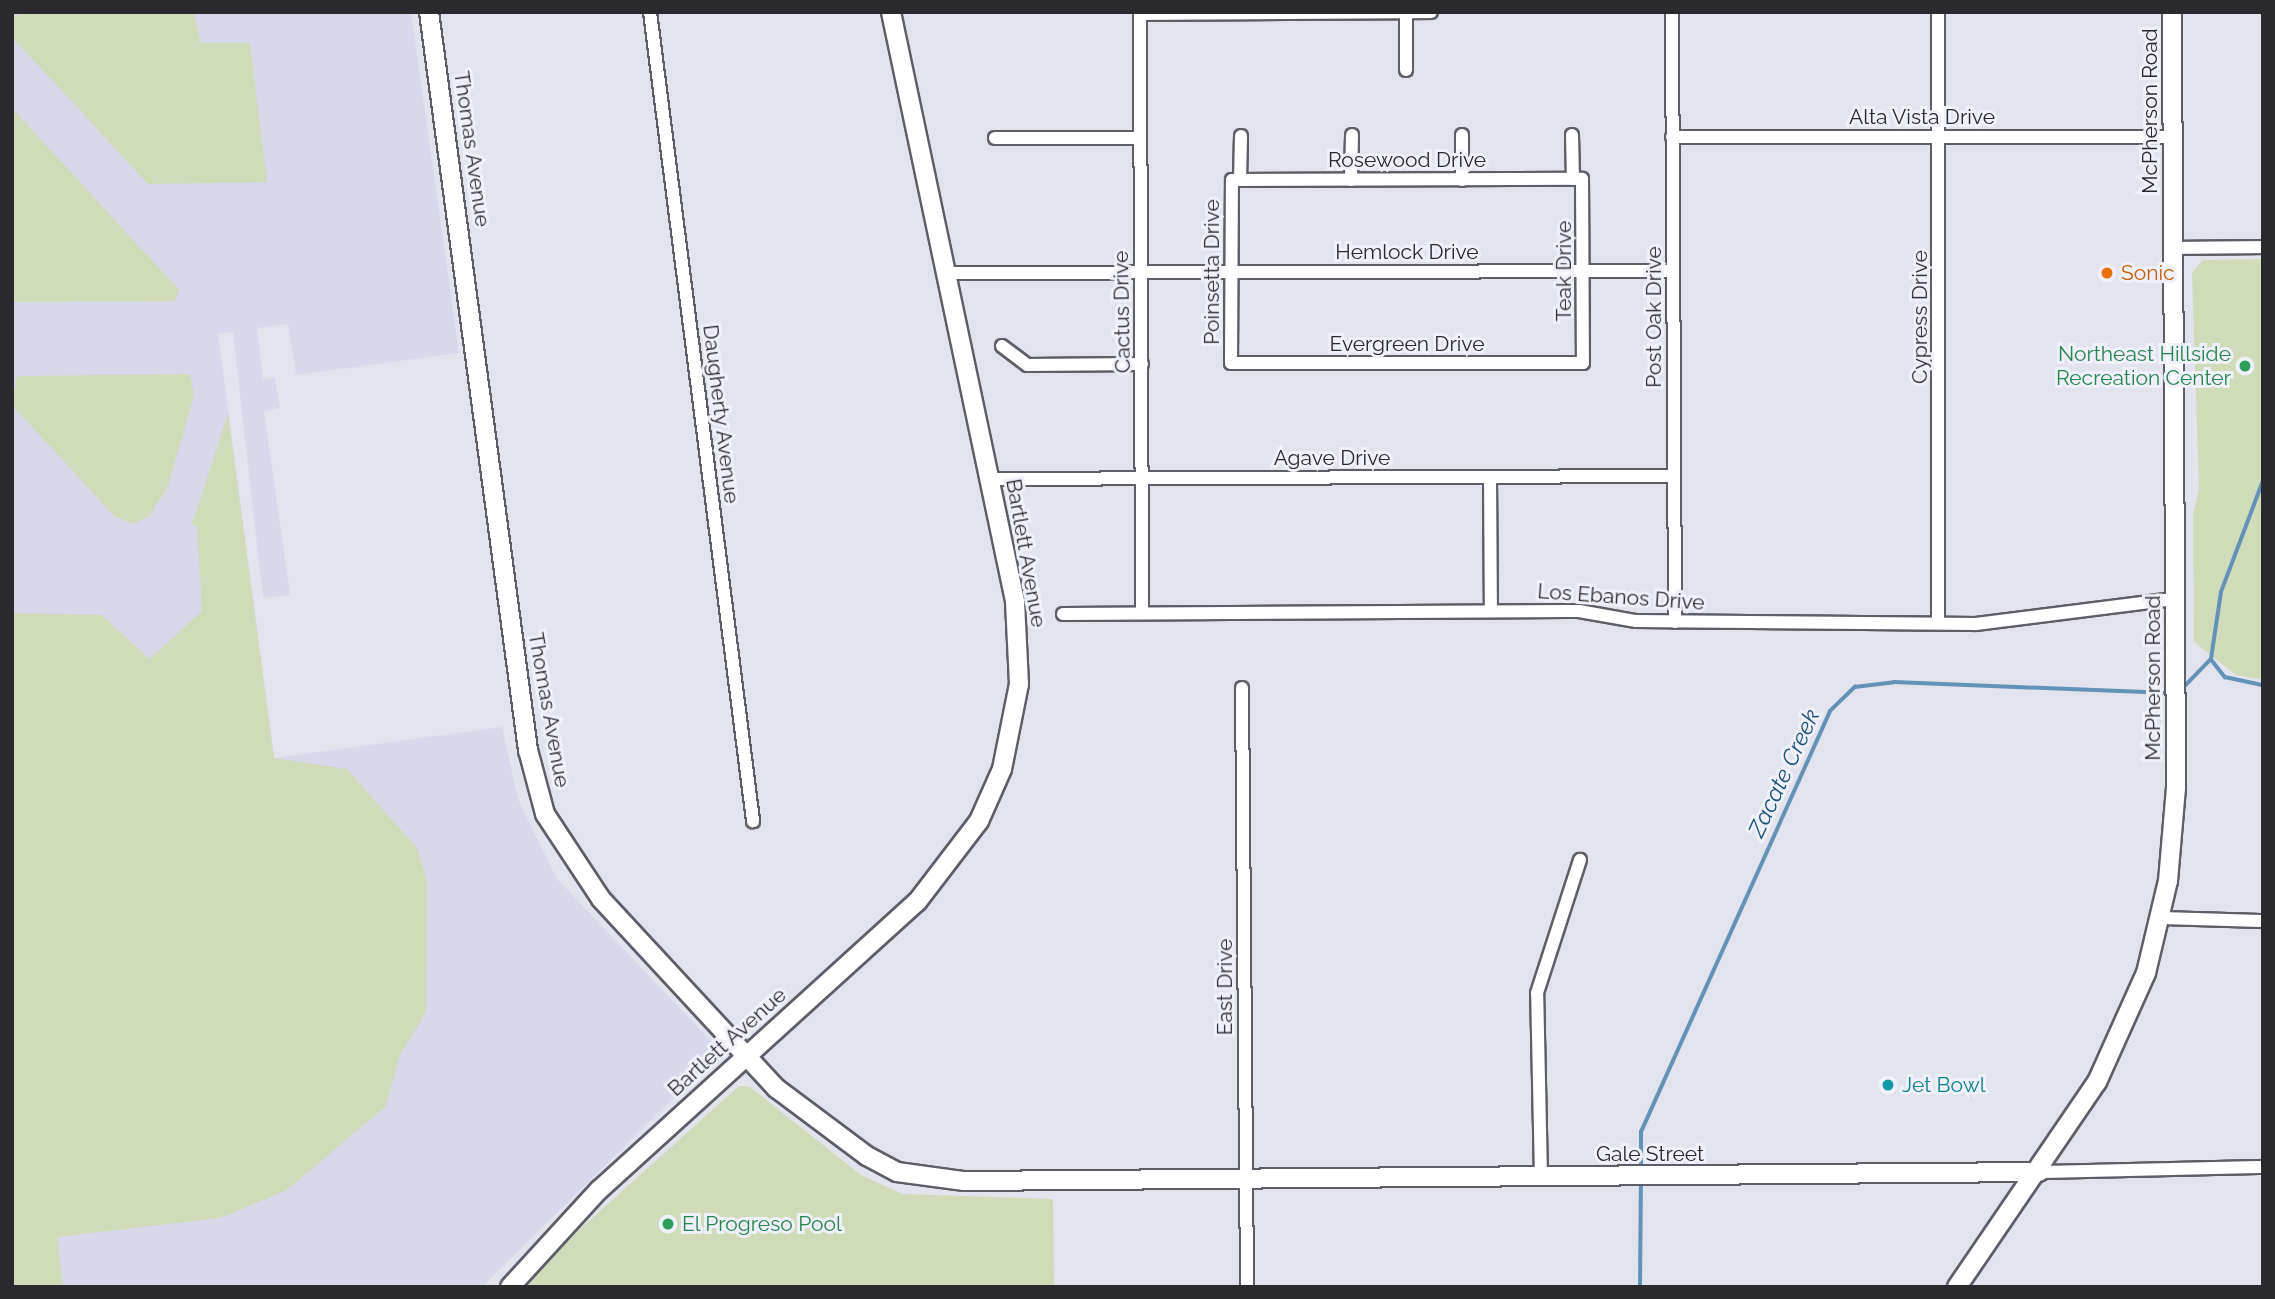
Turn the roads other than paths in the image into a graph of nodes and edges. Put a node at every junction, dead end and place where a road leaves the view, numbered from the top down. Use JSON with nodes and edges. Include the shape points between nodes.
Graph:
{"nodes":[{"id":1,"x":429,"y":12,"type":"edge"},
{"id":2,"x":650,"y":12,"type":"edge"},
{"id":3,"x":891,"y":12,"type":"edge"},
{"id":4,"x":1406,"y":12,"type":"edge"},
{"id":5,"x":1431,"y":12,"type":"edge"},
{"id":6,"x":1672,"y":12,"type":"edge"},
{"id":7,"x":1938,"y":12,"type":"edge"},
{"id":8,"x":2172,"y":12,"type":"edge"},
{"id":9,"x":1140,"y":13,"type":"edge"},
{"id":10,"x":1406,"y":69,"type":"dead end"},
{"id":11,"x":1352,"y":135,"type":"dead end"},
{"id":12,"x":1462,"y":135,"type":"dead end"},
{"id":13,"x":1572,"y":135,"type":"dead end"},
{"id":14,"x":1241,"y":136,"type":"dead end"},
{"id":15,"x":1940,"y":136,"type":"junction"},
{"id":16,"x":2172,"y":136,"type":"junction"},
{"id":17,"x":1672,"y":137,"type":"junction"},
{"id":18,"x":996,"y":138,"type":"dead end"},
{"id":19,"x":1140,"y":138,"type":"junction"},
{"id":20,"x":1577,"y":179,"type":"junction"},
{"id":21,"x":1236,"y":180,"type":"junction"},
{"id":22,"x":1351,"y":180,"type":"junction"},
{"id":23,"x":1462,"y":180,"type":"junction"},
{"id":24,"x":2263,"y":247,"type":"edge"},
{"id":25,"x":2173,"y":248,"type":"junction"},
{"id":26,"x":1583,"y":271,"type":"junction"},
{"id":27,"x":1673,"y":271,"type":"junction"},
{"id":28,"x":1231,"y":272,"type":"junction"},
{"id":29,"x":946,"y":273,"type":"junction"},
{"id":30,"x":1141,"y":273,"type":"junction"},
{"id":31,"x":1002,"y":346,"type":"dead end"},
{"id":32,"x":1231,"y":363,"type":"joint"},
{"id":33,"x":1583,"y":363,"type":"joint"},
{"id":34,"x":1142,"y":364,"type":"junction"},
{"id":35,"x":1674,"y":476,"type":"junction"},
{"id":36,"x":1141,"y":477,"type":"junction"},
{"id":37,"x":1490,"y":477,"type":"junction"},
{"id":38,"x":989,"y":479,"type":"junction"},
{"id":39,"x":2175,"y":598,"type":"junction"},
{"id":40,"x":1491,"y":610,"type":"junction"},
{"id":41,"x":1142,"y":612,"type":"junction"},
{"id":42,"x":1063,"y":614,"type":"dead end"},
{"id":43,"x":1675,"y":622,"type":"junction"},
{"id":44,"x":1938,"y":622,"type":"junction"},
{"id":45,"x":1242,"y":688,"type":"dead end"},
{"id":46,"x":753,"y":821,"type":"dead end"},
{"id":47,"x":1580,"y":860,"type":"dead end"},
{"id":48,"x":2160,"y":918,"type":"junction"},
{"id":49,"x":2263,"y":921,"type":"edge"},
{"id":50,"x":746,"y":1055,"type":"junction"},
{"id":51,"x":2263,"y":1167,"type":"edge"},
{"id":52,"x":2039,"y":1172,"type":"junction"},
{"id":53,"x":1542,"y":1177,"type":"junction"},
{"id":54,"x":1246,"y":1178,"type":"junction"},
{"id":55,"x":1037,"y":1179,"type":"joint"},
{"id":56,"x":510,"y":1287,"type":"edge"},
{"id":57,"x":1247,"y":1287,"type":"edge"},
{"id":58,"x":1957,"y":1287,"type":"edge"}],
"edges":[{"from":1,"to":50,"type":"main road","name":"Thomas Avenue","via":[[535,783],[579,871]]},
{"from":2,"to":46,"type":"street","name":"Daugherty Avenue"},
{"from":3,"to":29,"type":"main road","name":"Bartlett Avenue"},
{"from":4,"to":5,"type":"street"},
{"from":4,"to":9,"type":"street"},
{"from":4,"to":10,"type":"street"},
{"from":6,"to":17,"type":"street","name":"Post Oak Drive"},
{"from":7,"to":15,"type":"street","name":"Cypress Drive"},
{"from":8,"to":16,"type":"main road","name":"McPherson Road"},
{"from":9,"to":19,"type":"street","name":"Cactus Drive"},
{"from":11,"to":22,"type":"street"},
{"from":12,"to":23,"type":"street"},
{"from":13,"to":20,"type":"street","name":"Teak Drive"},
{"from":14,"to":21,"type":"street","name":"Poinsetta Drive"},
{"from":15,"to":16,"type":"street","name":"Alta Vista Drive"},
{"from":15,"to":17,"type":"street","name":"Alta Vista Drive"},
{"from":15,"to":44,"type":"street","name":"Cypress Drive"},
{"from":16,"to":25,"type":"main road","name":"McPherson Road"},
{"from":17,"to":27,"type":"street","name":"Post Oak Drive"},
{"from":18,"to":19,"type":"street"},
{"from":19,"to":30,"type":"street","name":"Cactus Drive"},
{"from":20,"to":23,"type":"street","name":"Rosewood Drive"},
{"from":20,"to":26,"type":"street","name":"Teak Drive"},
{"from":21,"to":22,"type":"street","name":"Rosewood Drive"},
{"from":21,"to":28,"type":"street","name":"Poinsetta Drive"},
{"from":22,"to":23,"type":"street","name":"Rosewood Drive"},
{"from":24,"to":25,"type":"street"},
{"from":25,"to":39,"type":"main road","name":"McPherson Road"},
{"from":26,"to":27,"type":"street","name":"Hemlock Drive"},
{"from":26,"to":28,"type":"street","name":"Hemlock Drive"},
{"from":26,"to":33,"type":"street","name":"Teak Drive"},
{"from":27,"to":35,"type":"street","name":"Post Oak Drive"},
{"from":28,"to":30,"type":"street","name":"Hemlock Drive"},
{"from":28,"to":32,"type":"street","name":"Poinsetta Drive"},
{"from":29,"to":30,"type":"street","name":"Hemlock Drive"},
{"from":29,"to":38,"type":"main road","name":"Bartlett Avenue"},
{"from":30,"to":34,"type":"street","name":"Cactus Drive"},
{"from":31,"to":34,"type":"street","via":[[1027,365]]},
{"from":32,"to":33,"type":"street","name":"Evergreen Drive"},
{"from":34,"to":36,"type":"street","name":"Cactus Drive"},
{"from":35,"to":37,"type":"street","name":"Agave Drive"},
{"from":35,"to":43,"type":"street","name":"Post Oak Drive"},
{"from":36,"to":37,"type":"street","name":"Agave Drive"},
{"from":36,"to":38,"type":"street","name":"Agave Drive"},
{"from":36,"to":41,"type":"street","name":"Cactus Drive"},
{"from":37,"to":40,"type":"street"},
{"from":38,"to":50,"type":"main road","name":"Bartlett Avenue","via":[[1019,646],[1015,718],[1002,769],[979,821],[918,902]]},
{"from":39,"to":44,"type":"street","name":"Los Ebanos Drive","via":[[2054,619]]},
{"from":39,"to":48,"type":"main road","name":"McPherson Road","via":[[2173,842]]},
{"from":40,"to":41,"type":"street","name":"Los Ebanos Drive"},
{"from":40,"to":43,"type":"street","name":"Los Ebanos Drive"},
{"from":41,"to":42,"type":"street","name":"Los Ebanos Drive"},
{"from":43,"to":44,"type":"street","name":"Los Ebanos Drive"},
{"from":45,"to":54,"type":"street","name":"East Drive"},
{"from":47,"to":53,"type":"street","via":[[1537,993]]},
{"from":48,"to":49,"type":"street"},
{"from":48,"to":52,"type":"main road","name":"McPherson Road","via":[[2115,1047]]},
{"from":50,"to":55,"type":"main road","name":"Thomas Avenue","via":[[776,1088],[897,1172],[925,1179]]},
{"from":50,"to":56,"type":"main road","name":"Bartlett Avenue","via":[[599,1190]]},
{"from":51,"to":52,"type":"street","name":"Gale Street"},
{"from":52,"to":53,"type":"main road","name":"Gale Street"},
{"from":52,"to":58,"type":"main road","name":"McPherson Road"},
{"from":53,"to":54,"type":"main road","name":"Gale Street"},
{"from":54,"to":55,"type":"main road","name":"Gale Street"},
{"from":54,"to":57,"type":"street","name":"East Drive"}]}
